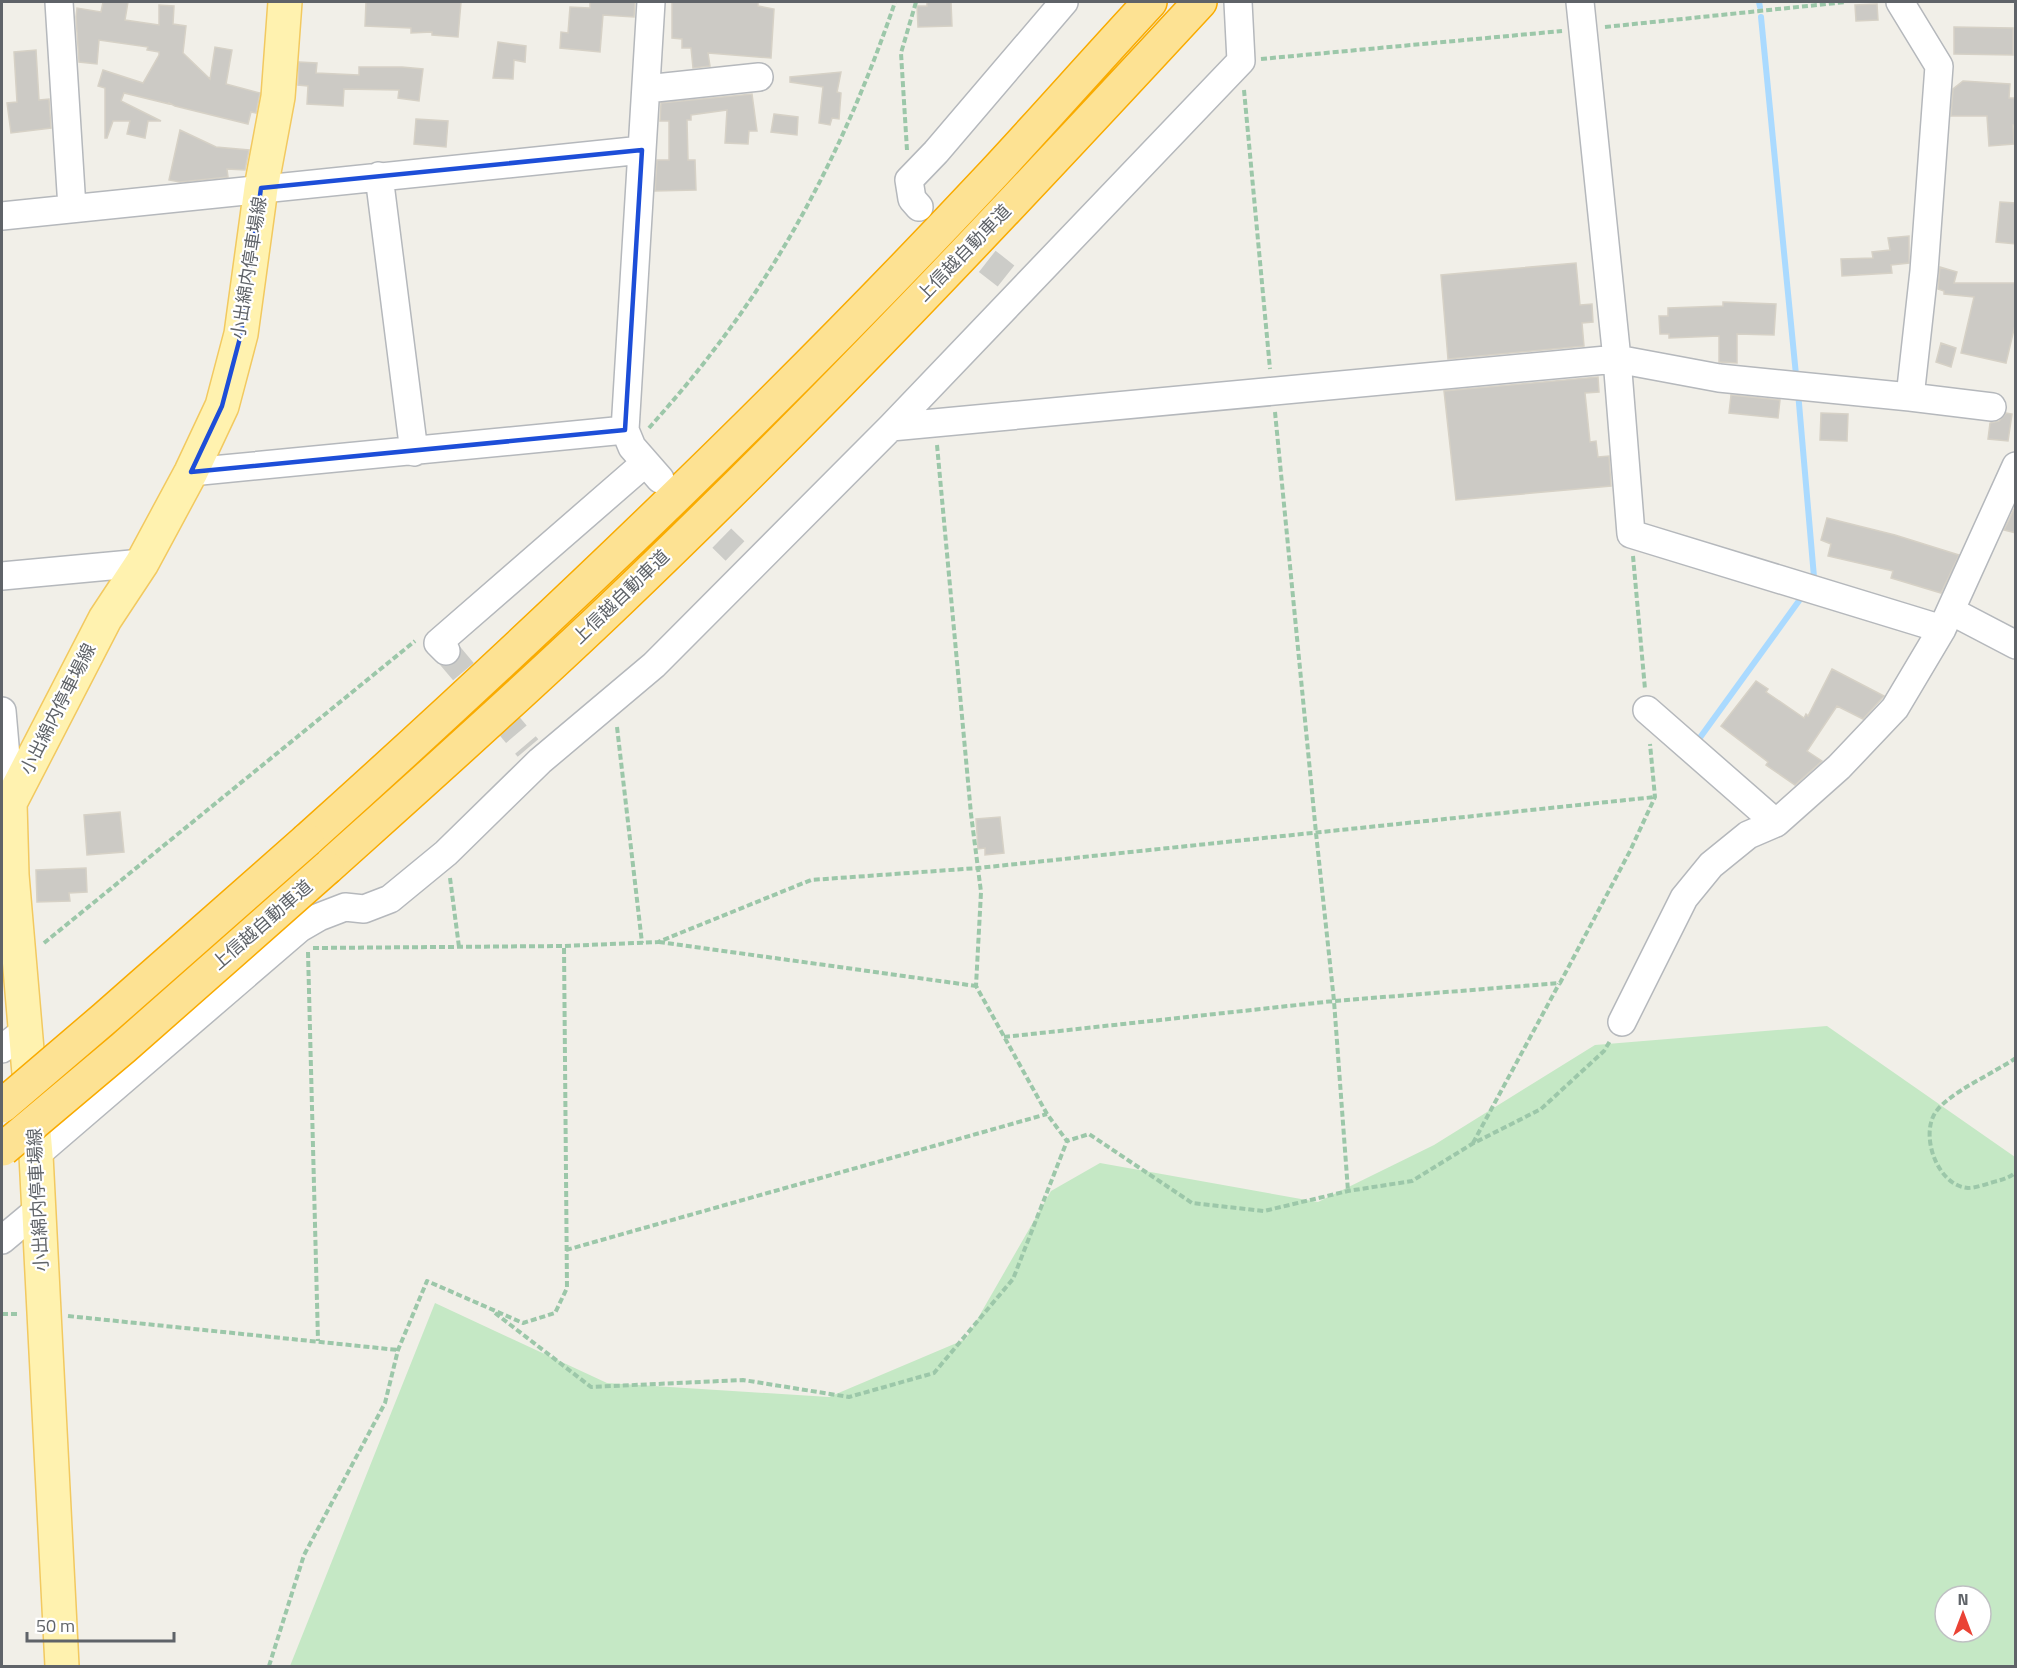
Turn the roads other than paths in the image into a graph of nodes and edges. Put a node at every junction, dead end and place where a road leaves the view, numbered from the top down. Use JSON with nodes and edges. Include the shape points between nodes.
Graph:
{"nodes":[{"id":1,"x":58,"y":2,"type":"edge"},
{"id":2,"x":285,"y":2,"type":"edge"},
{"id":3,"x":651,"y":2,"type":"edge"},
{"id":4,"x":1064,"y":2,"type":"edge"},
{"id":5,"x":1150,"y":2,"type":"edge"},
{"id":6,"x":1200,"y":2,"type":"edge"},
{"id":7,"x":1580,"y":2,"type":"edge"},
{"id":8,"x":1900,"y":2,"type":"edge"},
{"id":9,"x":1241,"y":4,"type":"edge"},
{"id":10,"x":759,"y":77,"type":"dead end"},
{"id":11,"x":646,"y":88,"type":"junction"},
{"id":12,"x":642,"y":150,"type":"junction"},
{"id":13,"x":379,"y":176,"type":"junction"},
{"id":14,"x":261,"y":188,"type":"junction"},
{"id":15,"x":919,"y":207,"type":"dead end"},
{"id":16,"x":72,"y":208,"type":"junction"},
{"id":17,"x":2,"y":216,"type":"edge"},
{"id":18,"x":1617,"y":359,"type":"junction"},
{"id":19,"x":1910,"y":397,"type":"junction"},
{"id":20,"x":1992,"y":407,"type":"dead end"},
{"id":21,"x":891,"y":427,"type":"junction"},
{"id":22,"x":414,"y":452,"type":"junction"},
{"id":23,"x":641,"y":455,"type":"junction"},
{"id":24,"x":2016,"y":466,"type":"edge"},
{"id":25,"x":191,"y":472,"type":"junction"},
{"id":26,"x":142,"y":563,"type":"junction"},
{"id":27,"x":2,"y":576,"type":"edge"},
{"id":28,"x":1946,"y":620,"type":"junction"},
{"id":29,"x":2016,"y":645,"type":"edge"},
{"id":30,"x":446,"y":651,"type":"dead end"},
{"id":31,"x":1647,"y":710,"type":"road end"},
{"id":32,"x":2,"y":711,"type":"edge"},
{"id":33,"x":10,"y":802,"type":"junction"},
{"id":34,"x":1776,"y":823,"type":"junction"},
{"id":35,"x":7,"y":875,"type":"edge"},
{"id":36,"x":1622,"y":1022,"type":"road end"},
{"id":37,"x":14,"y":1039,"type":"edge"},
{"id":38,"x":2,"y":1106,"type":"edge"},
{"id":39,"x":2,"y":1150,"type":"edge"},
{"id":40,"x":36,"y":1155,"type":"junction"},
{"id":41,"x":39,"y":1209,"type":"junction"},
{"id":42,"x":2,"y":1240,"type":"edge"},
{"id":43,"x":62,"y":1666,"type":"edge"}],
"edges":[{"from":1,"to":16,"type":"street"},
{"from":2,"to":14,"type":"main road","name":"小出綿内停車場線","via":[[278,97]]},
{"from":3,"to":11,"type":"street"},
{"from":4,"to":15,"type":"street","via":[[909,180],[912,199]]},
{"from":5,"to":38,"type":"highway","name":"上信越自動車道","bridge":true,"via":[[993,174],[691,482],[470,693]]},
{"from":6,"to":39,"type":"highway","name":"上信越自動車道","bridge":true,"via":[[924,295],[618,602],[327,868]]},
{"from":7,"to":18,"type":"street"},
{"from":8,"to":19,"type":"street","via":[[1939,66]]},
{"from":9,"to":21,"type":"street","via":[[1241,61],[1013,284]]},
{"from":10,"to":11,"type":"street"},
{"from":11,"to":12,"type":"street"},
{"from":12,"to":13,"type":"street"},
{"from":12,"to":23,"type":"street"},
{"from":13,"to":14,"type":"street"},
{"from":13,"to":22,"type":"street"},
{"from":14,"to":16,"type":"street"},
{"from":14,"to":25,"type":"main road","name":"小出綿内停車場線","via":[[241,334],[222,406]]},
{"from":16,"to":17,"type":"street"},
{"from":18,"to":19,"type":"street","via":[[1719,378]]},
{"from":18,"to":21,"type":"street"},
{"from":18,"to":28,"type":"street","via":[[1631,534]]},
{"from":19,"to":20,"type":"street"},
{"from":21,"to":40,"type":"street","via":[[743,560],[654,665],[614,700],[534,755],[446,853],[390,899],[364,909],[345,907],[300,928]]},
{"from":22,"to":23,"type":"street"},
{"from":22,"to":25,"type":"street"},
{"from":23,"to":30,"type":"street","via":[[438,644]]},
{"from":24,"to":28,"type":"street"},
{"from":25,"to":26,"type":"main road","name":"小出綿内停車場線"},
{"from":26,"to":27,"type":"street"},
{"from":26,"to":33,"type":"main road","name":"小出綿内停車場線","via":[[105,619]]},
{"from":28,"to":29,"type":"street"},
{"from":28,"to":34,"type":"street","via":[[1895,708],[1839,767]]},
{"from":31,"to":34,"type":"street"},
{"from":32,"to":33,"type":"street"},
{"from":33,"to":35,"type":"main road","name":"小出綿内停車場線"},
{"from":34,"to":36,"type":"street","via":[[1748,835],[1711,865],[1684,898]]},
{"from":35,"to":37,"type":"main road","name":"小出綿内停車場線","via":[[20,963]]},
{"from":37,"to":40,"type":"main road","name":"小出綿内停車場線"},
{"from":40,"to":41,"type":"main road","name":"小出綿内停車場線"},
{"from":41,"to":42,"type":"street"},
{"from":41,"to":43,"type":"main road","name":"小出綿内停車場線"}]}
